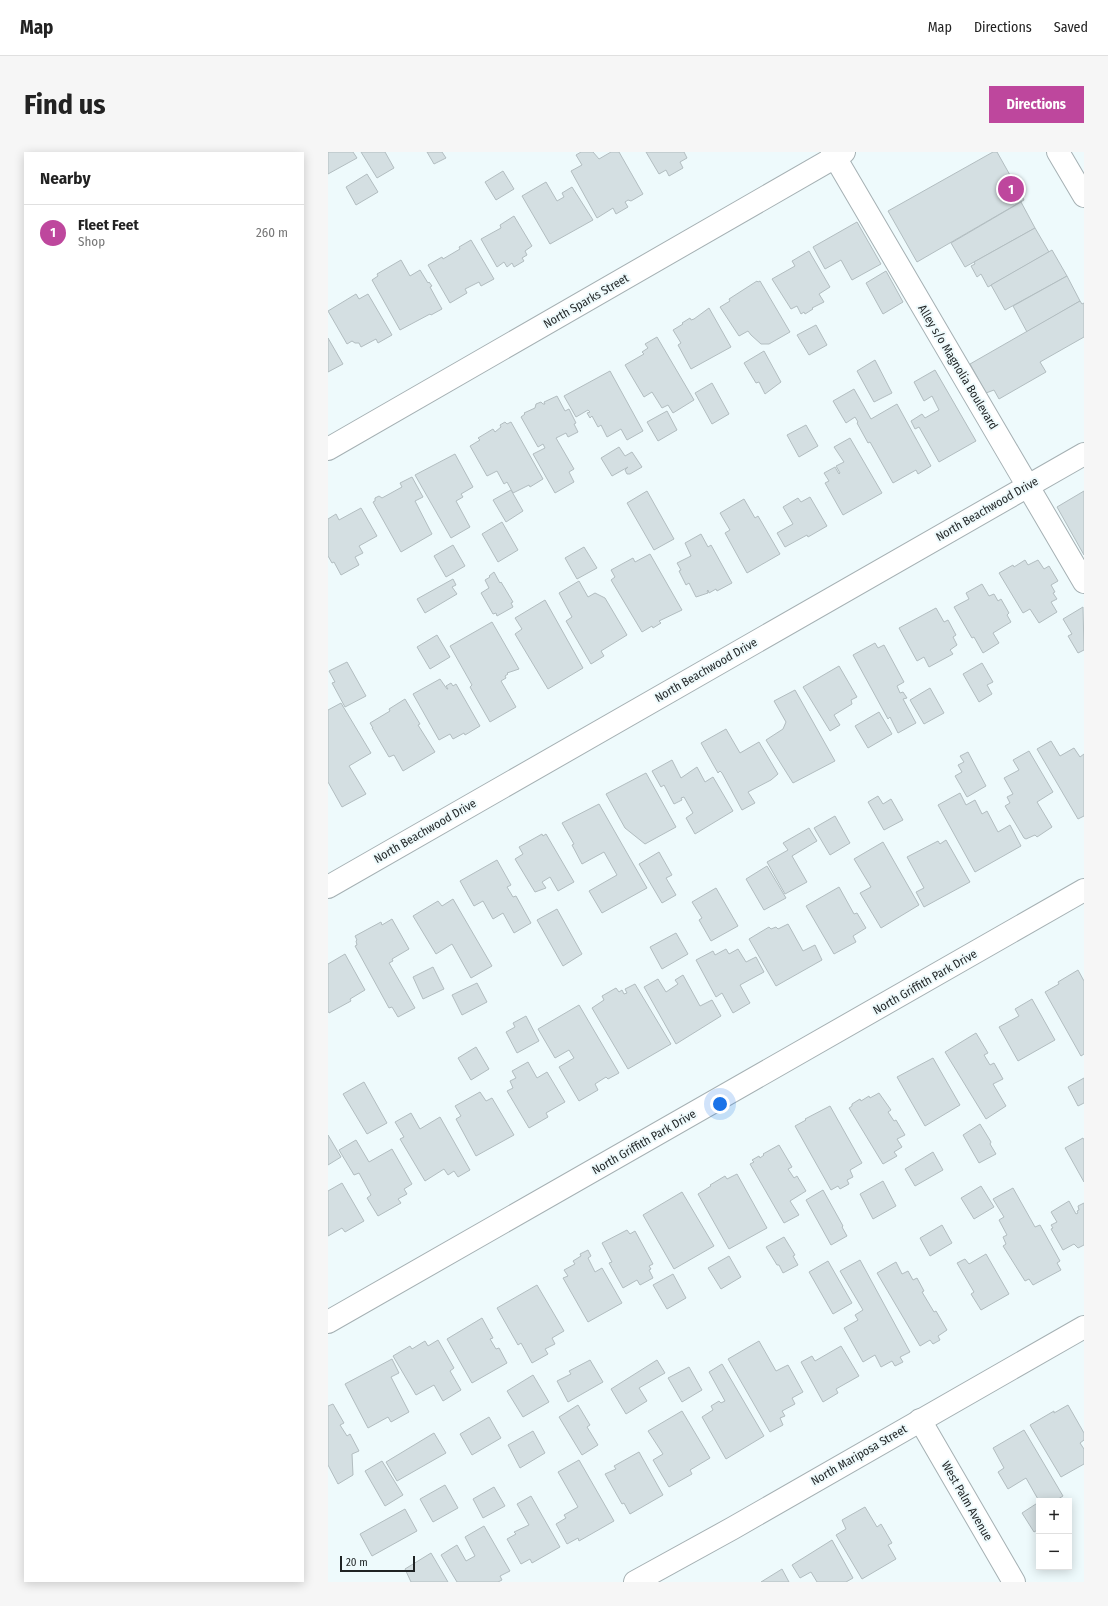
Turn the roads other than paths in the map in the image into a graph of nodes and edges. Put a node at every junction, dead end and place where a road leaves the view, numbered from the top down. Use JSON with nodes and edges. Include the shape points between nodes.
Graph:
{"nodes":[{"id":1,"x":1058,"y":152,"type":"edge"},
{"id":2,"x":837,"y":154,"type":"edge"},
{"id":3,"x":1084,"y":196,"type":"edge"},
{"id":4,"x":328,"y":449,"type":"edge"},
{"id":5,"x":1084,"y":454,"type":"edge"},
{"id":6,"x":1028,"y":486,"type":"junction"},
{"id":7,"x":1084,"y":582,"type":"edge"},
{"id":8,"x":328,"y":887,"type":"edge"},
{"id":9,"x":1084,"y":890,"type":"edge"},
{"id":10,"x":328,"y":1322,"type":"edge"},
{"id":11,"x":1084,"y":1327,"type":"edge"},
{"id":12,"x":920,"y":1420,"type":"junction"},
{"id":13,"x":635,"y":1582,"type":"edge"},
{"id":14,"x":1014,"y":1582,"type":"edge"}],
"edges":[{"from":1,"to":3,"type":"street"},
{"from":2,"to":4,"type":"street","name":"North Sparks Street"},
{"from":2,"to":6,"type":"street","name":"Alley s/o Magnolia Boulevard"},
{"from":5,"to":6,"type":"street","name":"North Beachwood Drive"},
{"from":6,"to":7,"type":"street","name":"Alley s/o Magnolia Boulevard"},
{"from":6,"to":8,"type":"street","name":"North Beachwood Drive"},
{"from":9,"to":10,"type":"street","name":"North Griffith Park Drive"},
{"from":11,"to":12,"type":"street","name":"North Mariposa Street"},
{"from":12,"to":13,"type":"street","name":"North Mariposa Street"},
{"from":12,"to":14,"type":"street","name":"West Palm Avenue"}]}
